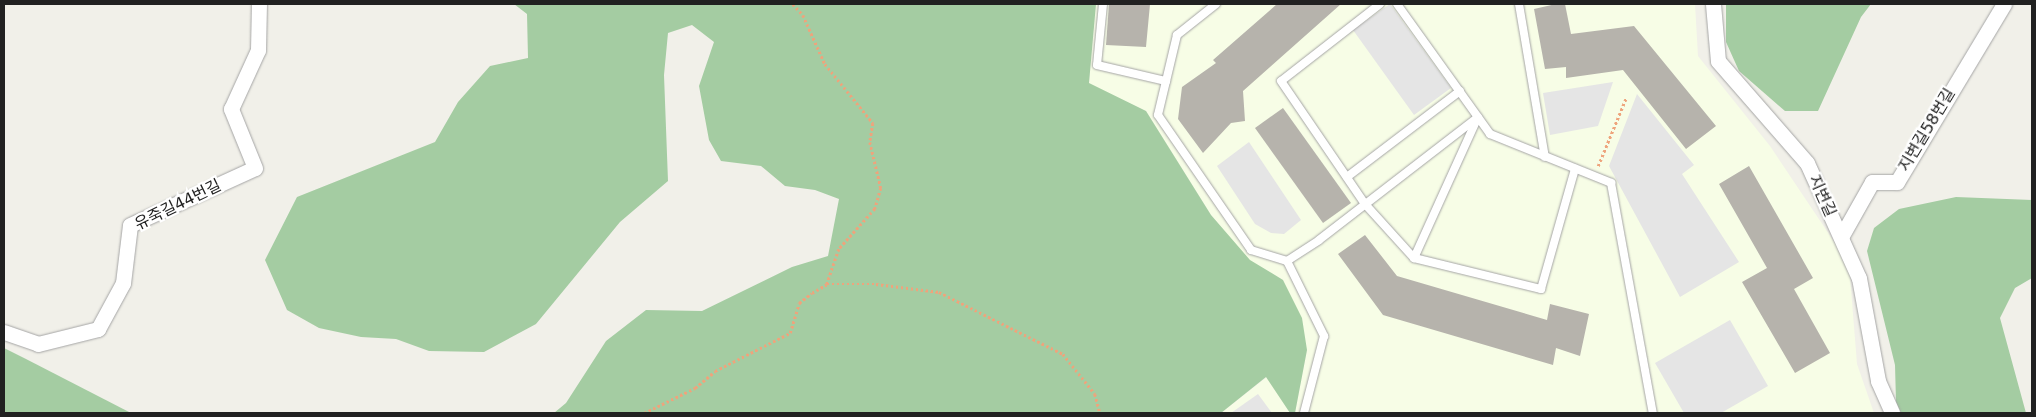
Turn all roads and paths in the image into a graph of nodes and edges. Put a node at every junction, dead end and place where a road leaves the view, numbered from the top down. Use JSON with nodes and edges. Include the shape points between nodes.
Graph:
{"nodes":[{"id":1,"x":259,"y":4,"type":"edge"},
{"id":2,"x":793,"y":4,"type":"edge"},
{"id":3,"x":1102,"y":4,"type":"edge"},
{"id":4,"x":1216,"y":4,"type":"edge"},
{"id":5,"x":1380,"y":4,"type":"edge"},
{"id":6,"x":1397,"y":4,"type":"edge"},
{"id":7,"x":1519,"y":4,"type":"edge"},
{"id":8,"x":1713,"y":4,"type":"edge"},
{"id":9,"x":2004,"y":4,"type":"edge"},
{"id":10,"x":1166,"y":81,"type":"junction"},
{"id":11,"x":1460,"y":92,"type":"junction"},
{"id":12,"x":1626,"y":98,"type":"dead end"},
{"id":13,"x":1478,"y":117,"type":"junction"},
{"id":14,"x":1545,"y":156,"type":"junction"},
{"id":15,"x":1575,"y":169,"type":"junction"},
{"id":16,"x":1594,"y":176,"type":"junction"},
{"id":17,"x":1347,"y":177,"type":"junction"},
{"id":18,"x":1365,"y":204,"type":"junction"},
{"id":19,"x":1841,"y":237,"type":"junction"},
{"id":20,"x":1414,"y":258,"type":"junction"},
{"id":21,"x":1287,"y":261,"type":"junction"},
{"id":22,"x":827,"y":284,"type":"junction"},
{"id":23,"x":4,"y":332,"type":"edge"},
{"id":24,"x":644,"y":413,"type":"edge"},
{"id":25,"x":1100,"y":413,"type":"edge"},
{"id":26,"x":1304,"y":413,"type":"edge"},
{"id":27,"x":1653,"y":413,"type":"edge"},
{"id":28,"x":1892,"y":413,"type":"edge"}],
"edges":[{"from":1,"to":23,"type":"street","name":"유죽길44번길","via":[[258,50],[231,109],[255,168],[130,225],[123,283],[98,329],[38,344]]},
{"from":2,"to":22,"type":"path","via":[[803,15],[826,64],[873,122],[870,142],[881,188],[875,209],[839,249]]},
{"from":3,"to":10,"type":"lane","via":[[1097,65]]},
{"from":4,"to":10,"type":"lane","via":[[1177,35]]},
{"from":5,"to":17,"type":"lane","via":[[1281,81]]},
{"from":6,"to":11,"type":"lane"},
{"from":7,"to":14,"type":"lane"},
{"from":8,"to":19,"type":"street","name":"지변길","via":[[1718,61],[1808,163]]},
{"from":9,"to":19,"type":"street","name":"지변길58번길","via":[[1897,182],[1872,182]]},
{"from":10,"to":21,"type":"lane","via":[[1158,115],[1251,250]]},
{"from":11,"to":13,"type":"lane"},
{"from":11,"to":17,"type":"lane"},
{"from":12,"to":16,"type":"path"},
{"from":13,"to":14,"type":"lane","via":[[1490,134]]},
{"from":13,"to":18,"type":"lane"},
{"from":13,"to":20,"type":"lane"},
{"from":14,"to":15,"type":"lane"},
{"from":15,"to":16,"type":"lane"},
{"from":15,"to":20,"type":"lane","via":[[1541,289]]},
{"from":16,"to":27,"type":"lane","via":[[1611,183]]},
{"from":17,"to":18,"type":"lane"},
{"from":18,"to":20,"type":"lane"},
{"from":18,"to":21,"type":"lane"},
{"from":19,"to":28,"type":"street","name":"지변길","via":[[1859,278],[1878,380]]},
{"from":21,"to":26,"type":"lane","via":[[1324,336]]},
{"from":22,"to":24,"type":"path","via":[[799,303],[790,333],[715,370],[696,388]]},
{"from":22,"to":25,"type":"path","via":[[876,284],[923,289],[969,305],[1063,354],[1095,394]]}]}
